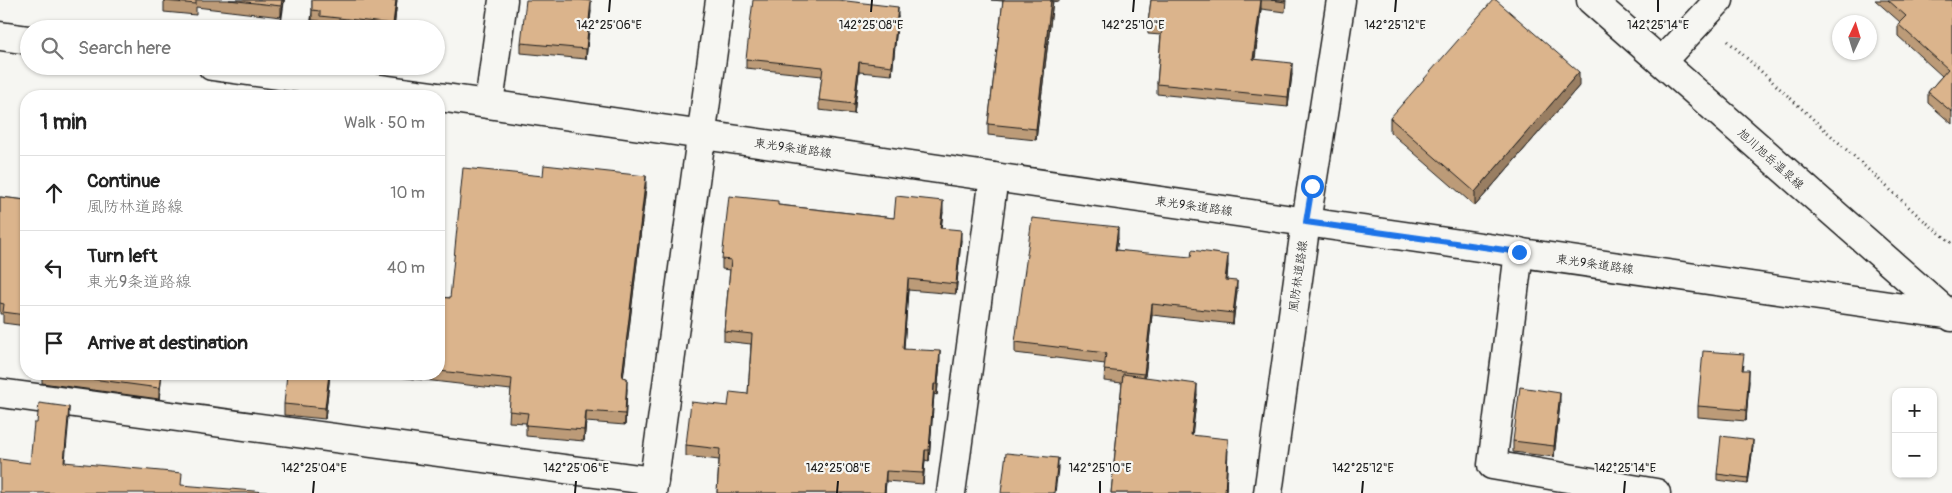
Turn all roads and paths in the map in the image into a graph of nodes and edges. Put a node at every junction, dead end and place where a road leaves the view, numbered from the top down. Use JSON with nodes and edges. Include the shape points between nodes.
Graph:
{"nodes":[{"id":1,"x":299,"y":0,"type":"edge"},
{"id":2,"x":504,"y":0,"type":"edge"},
{"id":3,"x":720,"y":0,"type":"edge"},
{"id":4,"x":1341,"y":0,"type":"edge"},
{"id":5,"x":1591,"y":0,"type":"edge"},
{"id":6,"x":1711,"y":9,"type":"edge"},
{"id":7,"x":296,"y":20,"type":"edge"},
{"id":8,"x":0,"y":36,"type":"edge"},
{"id":9,"x":20,"y":39,"type":"edge"},
{"id":10,"x":1662,"y":61,"type":"junction"},
{"id":11,"x":307,"y":75,"type":"edge"},
{"id":12,"x":396,"y":90,"type":"edge"},
{"id":13,"x":445,"y":98,"type":"edge"},
{"id":14,"x":489,"y":104,"type":"junction"},
{"id":15,"x":701,"y":135,"type":"junction"},
{"id":16,"x":994,"y":177,"type":"junction"},
{"id":17,"x":1306,"y":222,"type":"junction"},
{"id":18,"x":1952,"y":243,"type":"edge"},
{"id":19,"x":1519,"y":252,"type":"junction"},
{"id":20,"x":1951,"y":316,"type":"edge"},
{"id":21,"x":0,"y":393,"type":"edge"},
{"id":22,"x":653,"y":487,"type":"edge"},
{"id":23,"x":951,"y":493,"type":"edge"},
{"id":24,"x":1268,"y":493,"type":"edge"},
{"id":25,"x":1656,"y":493,"type":"edge"}],
"edges":[{"from":1,"to":7,"type":"street"},
{"from":2,"to":14,"type":"street"},
{"from":3,"to":15,"type":"street"},
{"from":4,"to":17,"type":"street","name":"風防林道路線"},
{"from":5,"to":10,"type":"street","name":"旭川旭岳温泉線"},
{"from":6,"to":10,"type":"street"},
{"from":6,"to":18,"type":"path","via":[[1922,219]]},
{"from":8,"to":9,"type":"street"},
{"from":10,"to":20,"type":"street","name":"旭川旭岳温泉線"},
{"from":11,"to":12,"type":"street"},
{"from":13,"to":14,"type":"street","name":"東光9条道路線"},
{"from":14,"to":15,"type":"street","name":"東光9条道路線"},
{"from":15,"to":16,"type":"street","name":"東光9条道路線"},
{"from":15,"to":22,"type":"street"},
{"from":16,"to":17,"type":"street","name":"東光9条道路線"},
{"from":16,"to":23,"type":"street"},
{"from":17,"to":19,"type":"street","name":"東光9条道路線"},
{"from":17,"to":24,"type":"street","name":"風防林道路線"},
{"from":19,"to":20,"type":"street","name":"東光9条道路線"},
{"from":19,"to":25,"type":"street","via":[[1492,465]]},
{"from":21,"to":22,"type":"street"}]}
